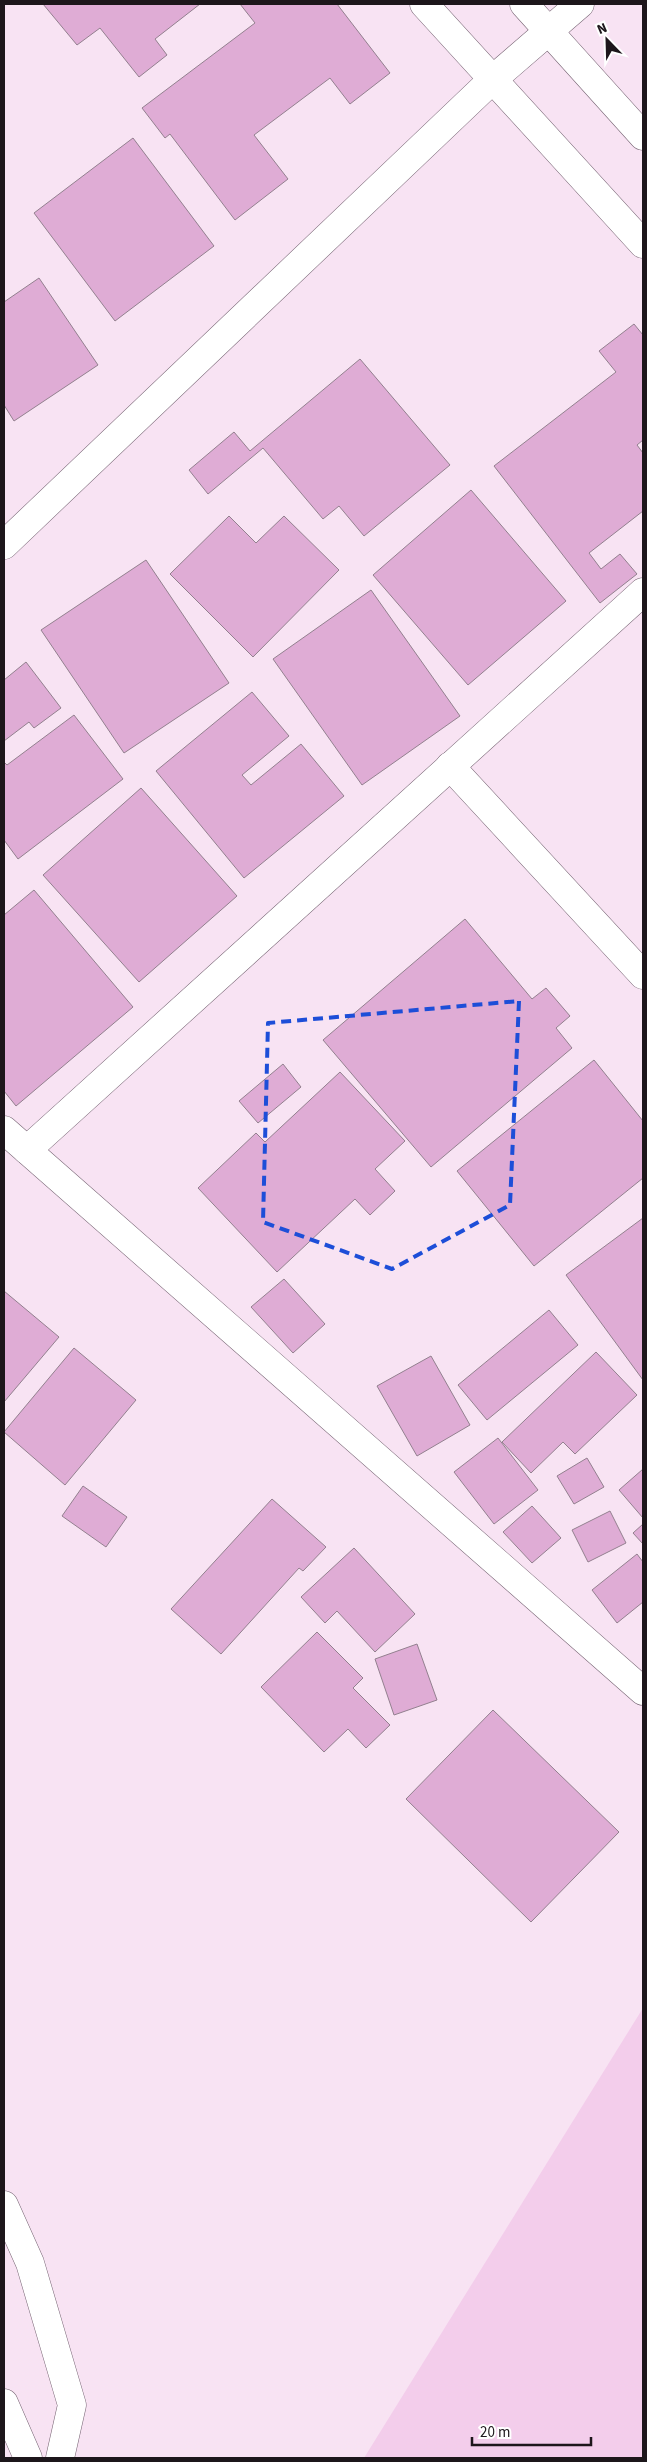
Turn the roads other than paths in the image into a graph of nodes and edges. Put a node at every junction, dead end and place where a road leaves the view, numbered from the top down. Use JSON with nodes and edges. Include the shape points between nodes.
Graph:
{"nodes":[{"id":1,"x":424,"y":4,"type":"edge"},
{"id":2,"x":524,"y":4,"type":"edge"},
{"id":3,"x":580,"y":4,"type":"edge"},
{"id":4,"x":548,"y":31,"type":"junction"},
{"id":5,"x":492,"y":80,"type":"junction"},
{"id":6,"x":643,"y":136,"type":"edge"},
{"id":7,"x":643,"y":244,"type":"edge"},
{"id":8,"x":4,"y":546,"type":"edge"},
{"id":9,"x":643,"y":592,"type":"edge"},
{"id":10,"x":450,"y":766,"type":"junction"},
{"id":11,"x":643,"y":974,"type":"edge"},
{"id":12,"x":4,"y":1130,"type":"edge"},
{"id":13,"x":27,"y":1150,"type":"junction"},
{"id":14,"x":643,"y":1691,"type":"edge"},
{"id":15,"x":4,"y":2205,"type":"edge"},
{"id":16,"x":4,"y":2403,"type":"edge"},
{"id":17,"x":28,"y":2458,"type":"edge"},
{"id":18,"x":60,"y":2458,"type":"edge"}],
"edges":[{"from":1,"to":5,"type":"street"},
{"from":2,"to":4,"type":"street"},
{"from":3,"to":4,"type":"street"},
{"from":4,"to":5,"type":"street"},
{"from":4,"to":6,"type":"street"},
{"from":5,"to":7,"type":"street"},
{"from":5,"to":8,"type":"street"},
{"from":9,"to":10,"type":"street"},
{"from":10,"to":11,"type":"street"},
{"from":10,"to":13,"type":"street"},
{"from":12,"to":13,"type":"street"},
{"from":13,"to":14,"type":"street"},
{"from":15,"to":18,"type":"street","via":[[30,2263],[72,2405]]},
{"from":16,"to":17,"type":"street"}]}
